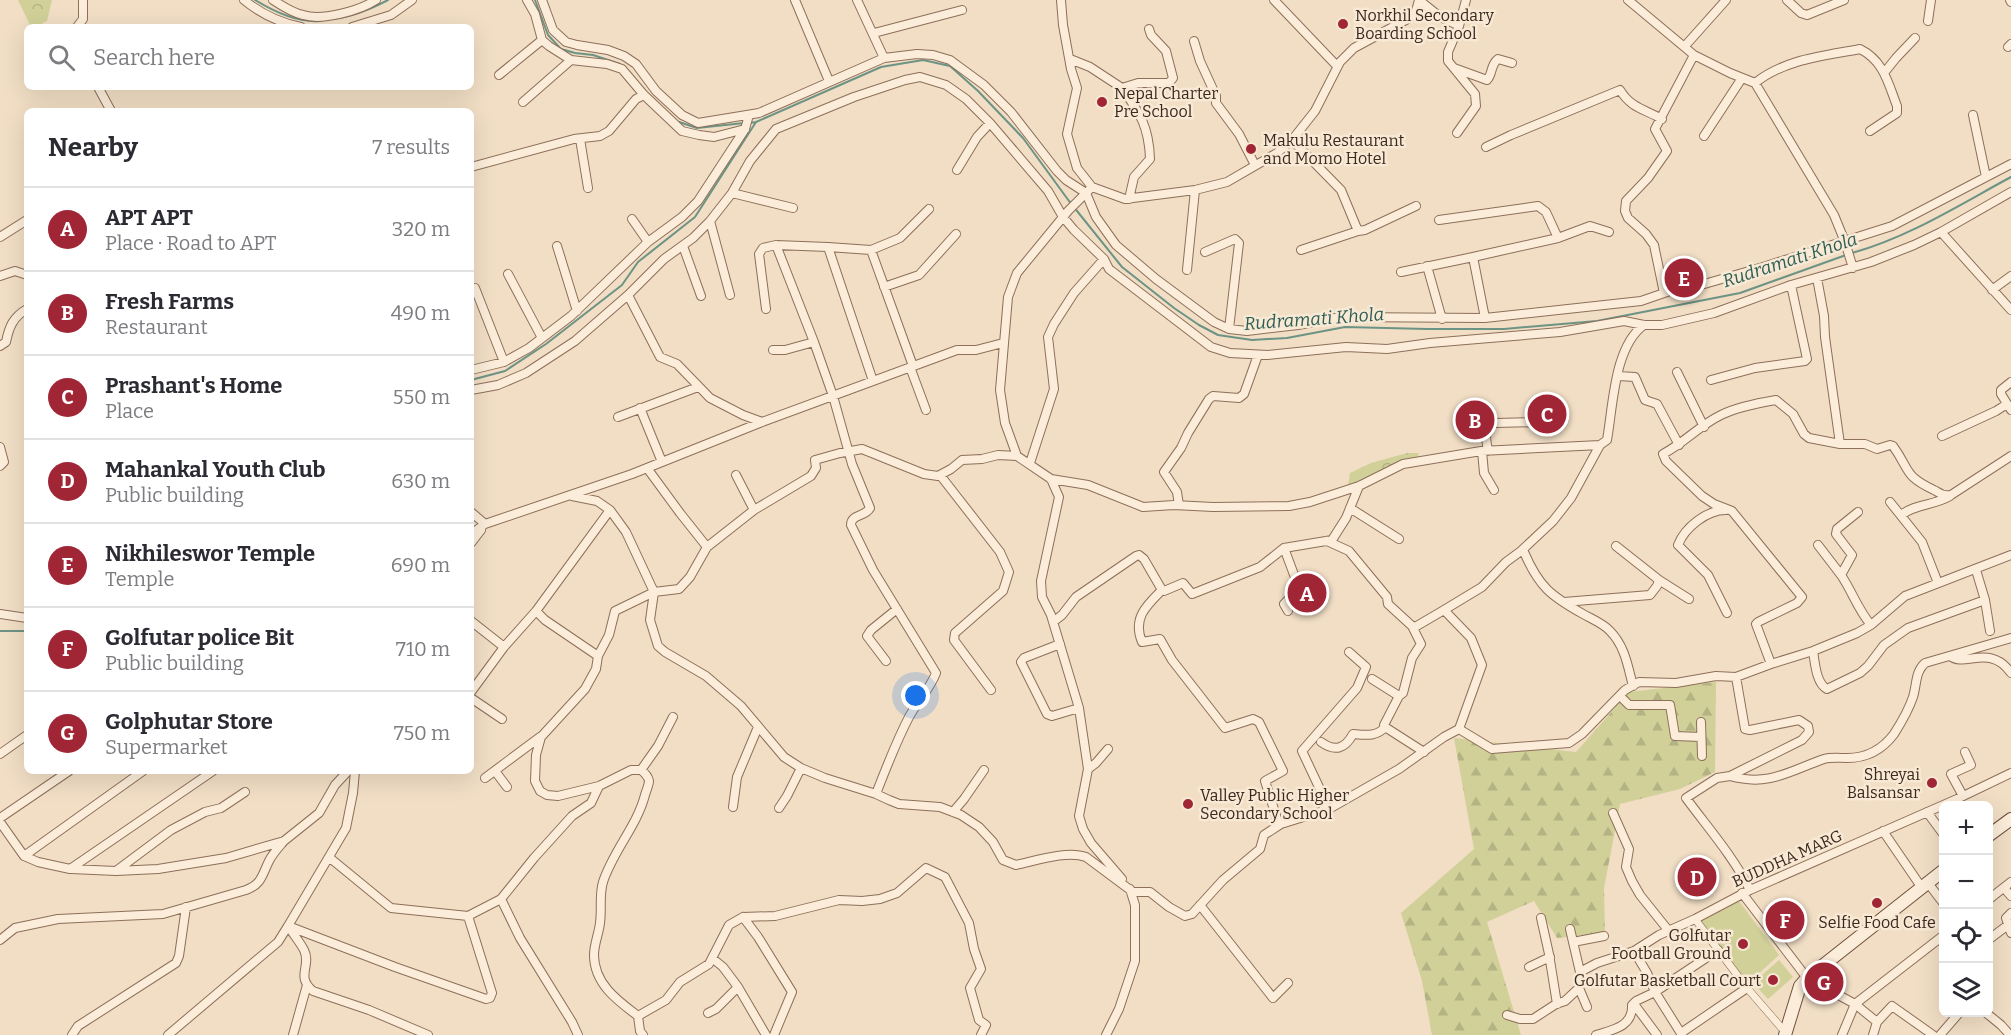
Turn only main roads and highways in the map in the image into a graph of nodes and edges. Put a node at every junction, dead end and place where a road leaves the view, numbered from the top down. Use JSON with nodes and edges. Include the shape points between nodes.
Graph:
{"nodes":[{"id":1,"x":2011,"y":819,"type":"edge"},
{"id":2,"x":1993,"y":833,"type":"edge"},
{"id":3,"x":1939,"y":874,"type":"edge"},
{"id":4,"x":1786,"y":1034,"type":"edge"}],
"edges":[{"from":1,"to":2,"type":"main road"},
{"from":3,"to":4,"type":"main road","via":[[1807,978],[1800,986]]}]}
